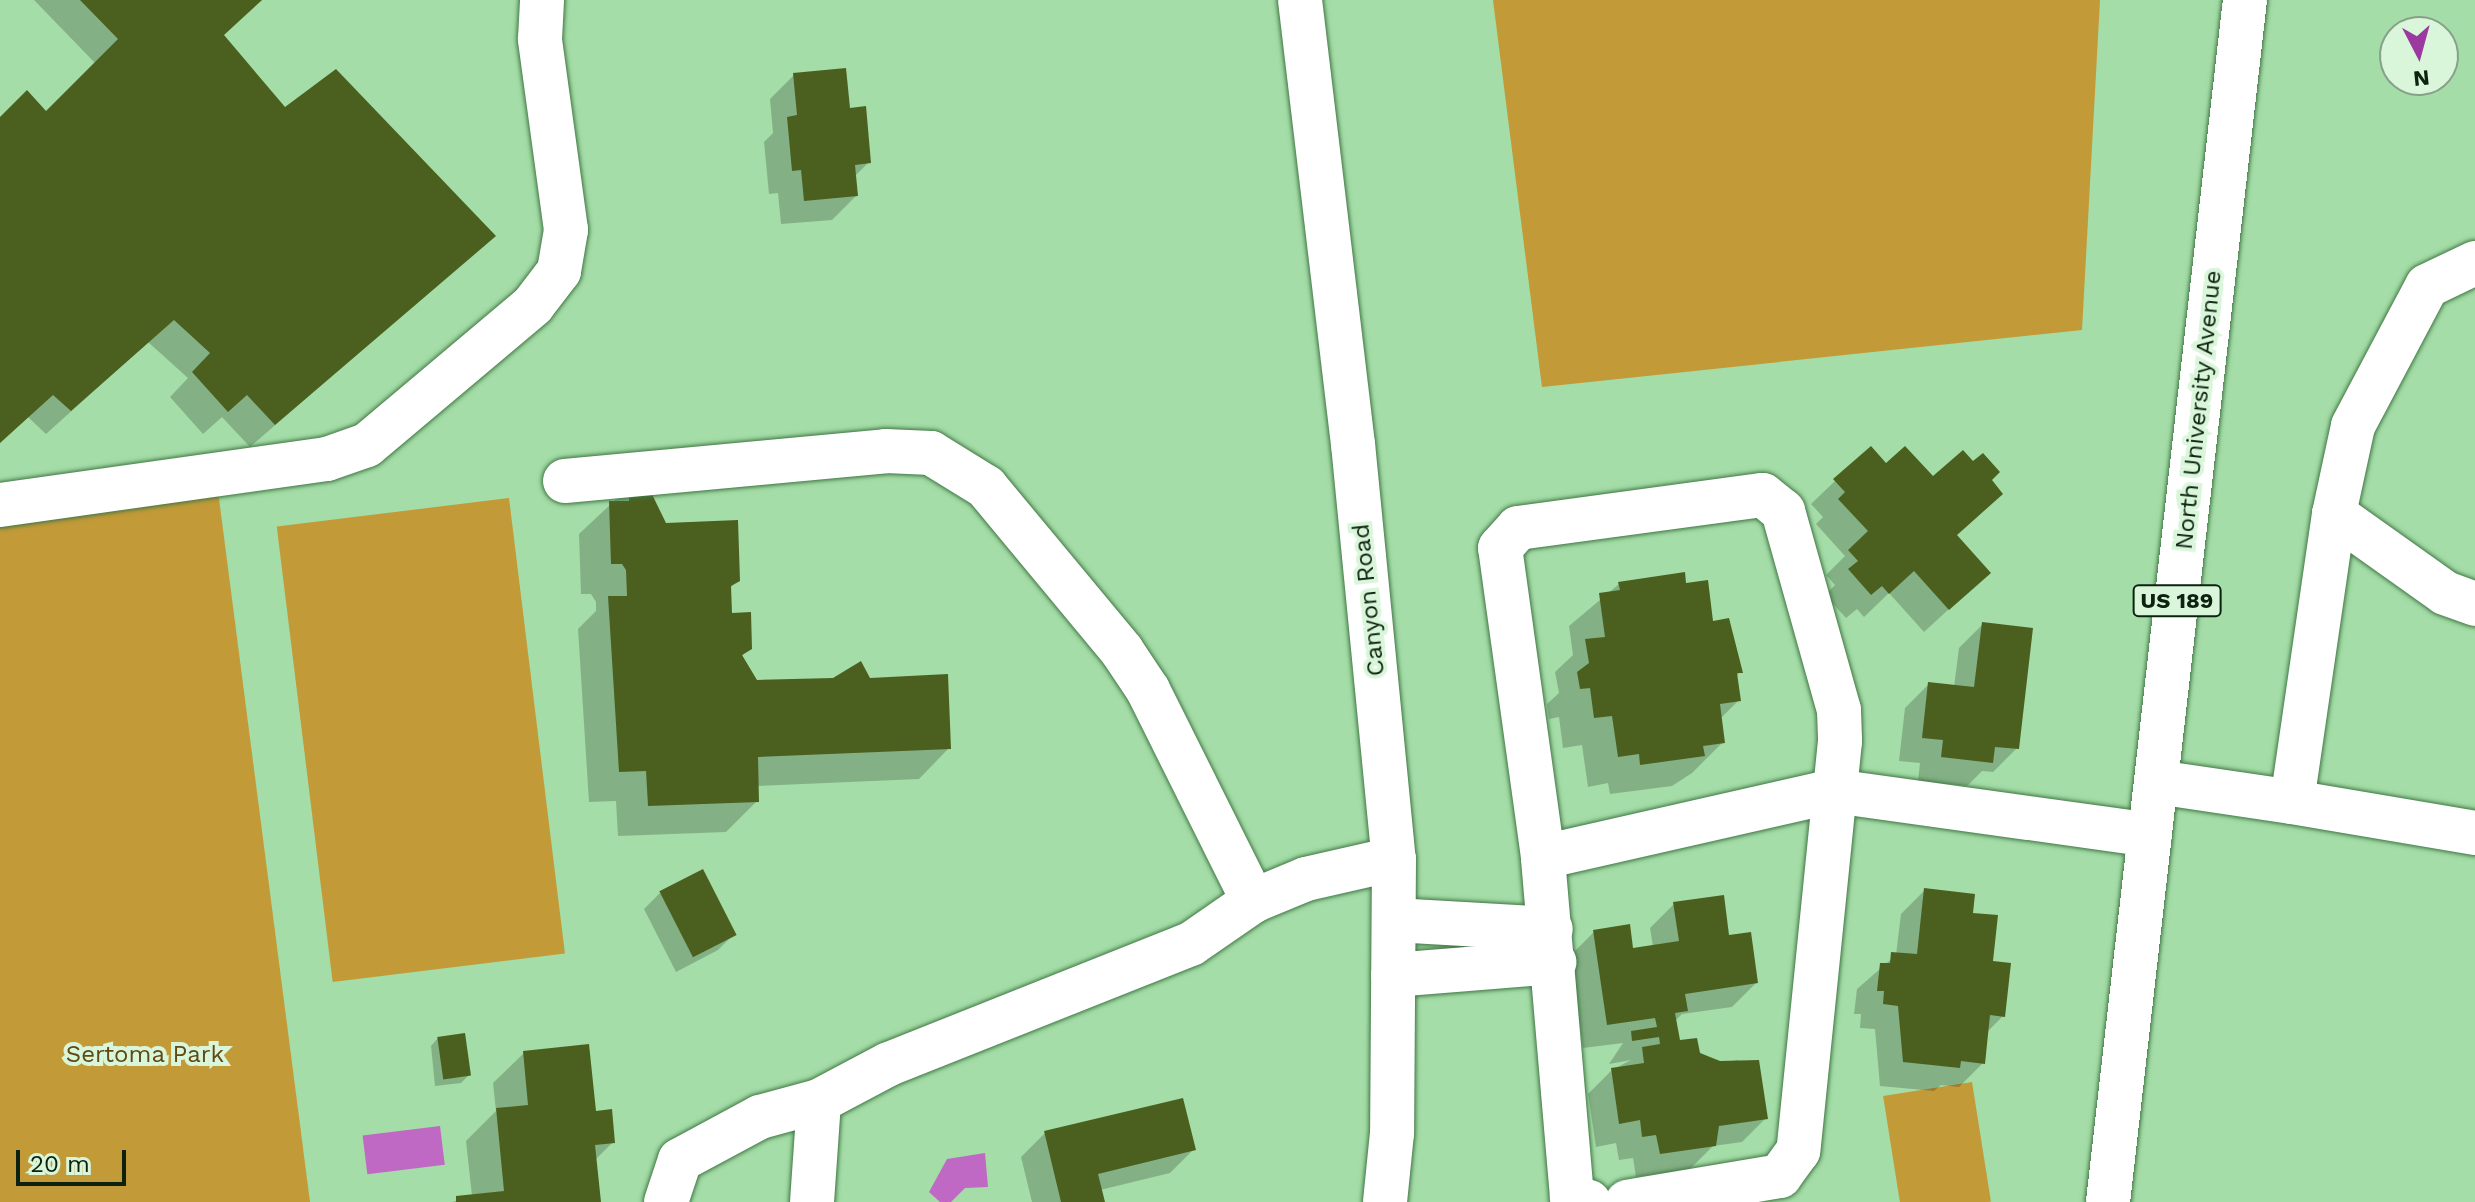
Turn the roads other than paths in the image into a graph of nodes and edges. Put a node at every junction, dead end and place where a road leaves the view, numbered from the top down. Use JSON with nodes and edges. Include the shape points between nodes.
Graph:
{"nodes":[{"id":1,"x":542,"y":0,"type":"edge"},
{"id":2,"x":1300,"y":0,"type":"edge"},
{"id":3,"x":2245,"y":0,"type":"edge"},
{"id":4,"x":2475,"y":263,"type":"edge"},
{"id":5,"x":565,"y":481,"type":"dead end"},
{"id":6,"x":0,"y":505,"type":"edge"},
{"id":7,"x":2334,"y":514,"type":"junction"},
{"id":8,"x":2475,"y":604,"type":"edge"},
{"id":9,"x":2157,"y":782,"type":"junction"},
{"id":10,"x":1834,"y":791,"type":"junction"},
{"id":11,"x":2292,"y":802,"type":"junction"},
{"id":12,"x":2475,"y":833,"type":"edge"},
{"id":13,"x":2150,"y":835,"type":"junction"},
{"id":14,"x":1543,"y":857,"type":"junction"},
{"id":15,"x":1394,"y":859,"type":"junction"},
{"id":16,"x":1253,"y":901,"type":"junction"},
{"id":17,"x":1394,"y":920,"type":"junction"},
{"id":18,"x":1553,"y":946,"type":"junction"},
{"id":19,"x":1393,"y":975,"type":"junction"},
{"id":20,"x":819,"y":1101,"type":"junction"},
{"id":21,"x":666,"y":1202,"type":"edge"},
{"id":22,"x":812,"y":1202,"type":"edge"},
{"id":23,"x":1385,"y":1202,"type":"edge"},
{"id":24,"x":1589,"y":1202,"type":"edge"},
{"id":25,"x":1627,"y":1202,"type":"edge"},
{"id":26,"x":2108,"y":1202,"type":"edge"}],
"edges":[{"from":1,"to":6,"type":"main road","via":[[540,39],[566,230],[559,271],[533,305],[367,445],[327,459]]},
{"from":2,"to":15,"type":"main road","name":"Canyon Road","via":[[1353,444]]},
{"from":3,"to":9,"type":"main road","name":"North University Avenue","number":"US 189"},
{"from":4,"to":7,"type":"main road","via":[[2427,286],[2353,426]]},
{"from":5,"to":16,"type":"main road","via":[[886,451],[931,453],[986,487],[1122,651],[1148,690]]},
{"from":7,"to":8,"type":"main road","via":[[2445,593]]},
{"from":7,"to":11,"type":"main road"},
{"from":9,"to":11,"type":"main road"},
{"from":9,"to":13,"type":"main road","name":"North University Avenue","number":"US 189"},
{"from":10,"to":13,"type":"main road"},
{"from":10,"to":14,"type":"main road"},
{"from":10,"to":14,"type":"main road","via":[[1839,710],[1783,511],[1763,495],[1518,528],[1500,548]]},
{"from":10,"to":25,"type":"main road","via":[[1798,1151],[1780,1176]]},
{"from":11,"to":12,"type":"main road"},
{"from":13,"to":26,"type":"main road","name":"North University Avenue","number":"US 189"},
{"from":14,"to":18,"type":"main road"},
{"from":15,"to":16,"type":"main road","via":[[1306,879]]},
{"from":15,"to":17,"type":"main road","name":"Canyon Road"},
{"from":16,"to":20,"type":"main road","via":[[1191,944],[889,1064]]},
{"from":17,"to":18,"type":"main road"},
{"from":17,"to":19,"type":"main road","name":"Canyon Road"},
{"from":18,"to":19,"type":"main road"},
{"from":18,"to":24,"type":"main road","via":[[1572,1197]]},
{"from":19,"to":23,"type":"main road","name":"Canyon Road","via":[[1392,1133]]},
{"from":20,"to":21,"type":"main road","via":[[760,1117],[680,1160]]},
{"from":20,"to":22,"type":"main road"}]}
